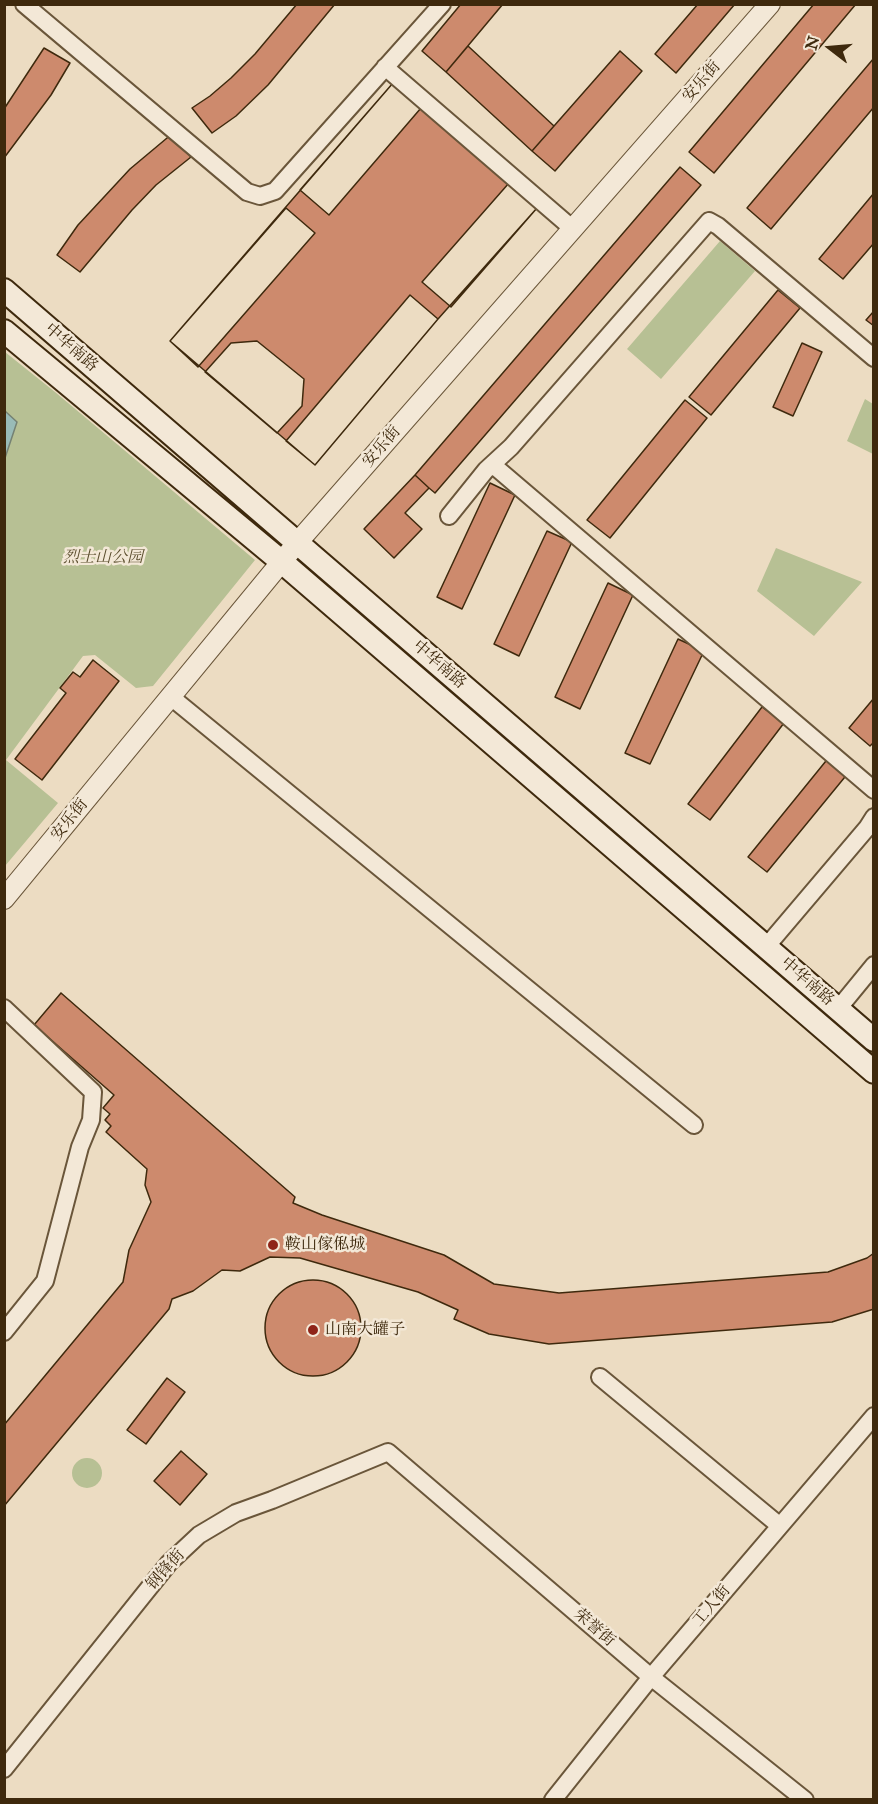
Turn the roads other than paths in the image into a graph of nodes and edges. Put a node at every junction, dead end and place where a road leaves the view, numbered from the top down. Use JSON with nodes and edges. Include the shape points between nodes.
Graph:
{"nodes":[{"id":1,"x":24,"y":4,"type":"edge"},
{"id":2,"x":442,"y":4,"type":"edge"},
{"id":3,"x":770,"y":4,"type":"edge"},
{"id":4,"x":386,"y":68,"type":"junction"},
{"id":5,"x":573,"y":229,"type":"junction"},
{"id":6,"x":4,"y":290,"type":"edge"},
{"id":7,"x":4,"y":331,"type":"edge"},
{"id":8,"x":873,"y":358,"type":"edge"},
{"id":9,"x":493,"y":465,"type":"junction"},
{"id":10,"x":449,"y":516,"type":"dead end"},
{"id":11,"x":297,"y":543,"type":"junction"},
{"id":12,"x":282,"y":562,"type":"junction"},
{"id":13,"x":171,"y":697,"type":"junction"},
{"id":14,"x":873,"y":790,"type":"edge"},
{"id":15,"x":873,"y":817,"type":"edge"},
{"id":16,"x":4,"y":899,"type":"edge"},
{"id":17,"x":766,"y":947,"type":"junction"},
{"id":18,"x":873,"y":965,"type":"edge"},
{"id":19,"x":4,"y":1008,"type":"edge"},
{"id":20,"x":838,"y":1009,"type":"junction"},
{"id":21,"x":873,"y":1040,"type":"edge"},
{"id":22,"x":873,"y":1072,"type":"edge"},
{"id":23,"x":694,"y":1125,"type":"dead end"},
{"id":24,"x":8,"y":1321,"type":"edge"},
{"id":25,"x":600,"y":1377,"type":"dead end"},
{"id":26,"x":873,"y":1416,"type":"edge"},
{"id":27,"x":388,"y":1452,"type":"joint"},
{"id":28,"x":780,"y":1526,"type":"junction"},
{"id":29,"x":651,"y":1677,"type":"junction"},
{"id":30,"x":4,"y":1769,"type":"edge"},
{"id":31,"x":553,"y":1800,"type":"edge"},
{"id":32,"x":805,"y":1800,"type":"edge"}],
"edges":[{"from":1,"to":4,"type":"street","via":[[247,192],[260,196],[275,191]]},
{"from":2,"to":4,"type":"street"},
{"from":3,"to":5,"type":"street","name":"安乐街"},
{"from":4,"to":5,"type":"street"},
{"from":5,"to":11,"type":"street","name":"安乐街"},
{"from":6,"to":11,"type":"main road","name":"中华南路"},
{"from":7,"to":12,"type":"main road","name":"中华南路"},
{"from":8,"to":9,"type":"street","via":[[709,221]]},
{"from":9,"to":10,"type":"street"},
{"from":9,"to":14,"type":"street"},
{"from":11,"to":12,"type":"street","name":"安乐街"},
{"from":11,"to":17,"type":"main road","name":"中华南路"},
{"from":12,"to":13,"type":"street","name":"安乐街"},
{"from":12,"to":22,"type":"main road","name":"中华南路"},
{"from":13,"to":16,"type":"street","name":"安乐街"},
{"from":13,"to":23,"type":"street"},
{"from":15,"to":17,"type":"street"},
{"from":17,"to":20,"type":"main road","name":"中华南路"},
{"from":18,"to":20,"type":"street"},
{"from":19,"to":24,"type":"street","via":[[93,1092],[91,1120],[80,1147],[45,1281]]},
{"from":20,"to":21,"type":"main road","name":"中华南路"},
{"from":25,"to":28,"type":"street"},
{"from":26,"to":28,"type":"street","name":"工人街"},
{"from":27,"to":29,"type":"street","name":"荣誉街"},
{"from":27,"to":30,"type":"street","name":"钢锋街","via":[[236,1513],[199,1535],[169,1563]]},
{"from":28,"to":29,"type":"street","name":"工人街"},
{"from":29,"to":31,"type":"street","name":"工人街"},
{"from":29,"to":32,"type":"street","name":"荣誉街"}]}
